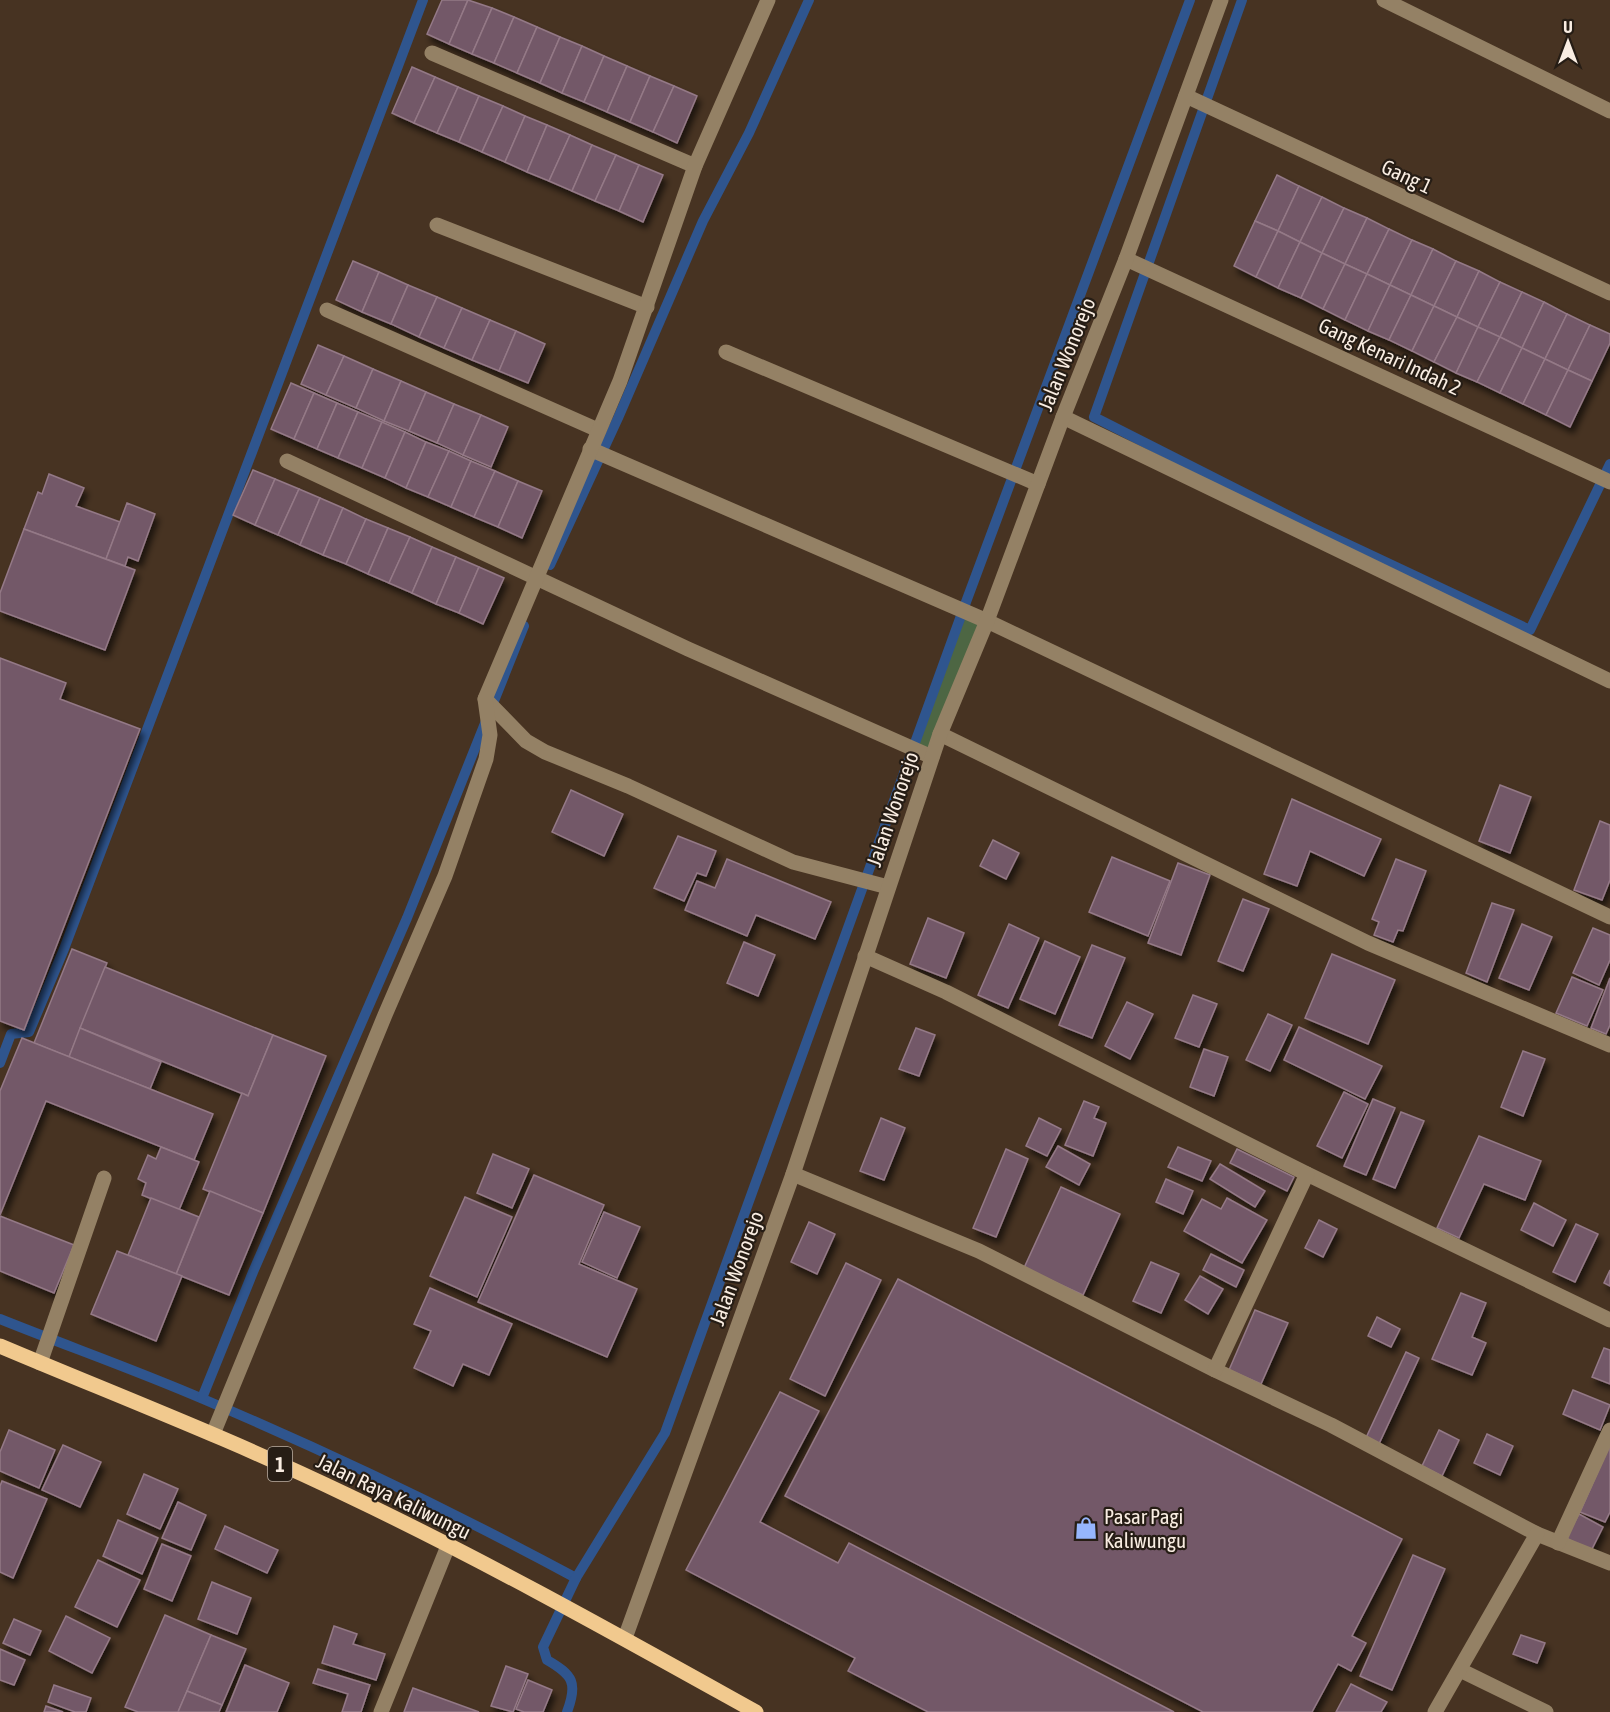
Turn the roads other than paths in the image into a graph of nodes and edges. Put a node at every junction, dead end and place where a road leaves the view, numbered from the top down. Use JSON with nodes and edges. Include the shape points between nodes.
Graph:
{"nodes":[{"id":1,"x":768,"y":0,"type":"edge"},
{"id":2,"x":1221,"y":0,"type":"edge"},
{"id":3,"x":1384,"y":0,"type":"edge"},
{"id":4,"x":432,"y":53,"type":"dead end"},
{"id":5,"x":1197,"y":101,"type":"junction"},
{"id":6,"x":1610,"y":111,"type":"edge"},
{"id":7,"x":695,"y":166,"type":"junction"},
{"id":8,"x":437,"y":225,"type":"dead end"},
{"id":9,"x":1139,"y":264,"type":"junction"},
{"id":10,"x":1610,"y":293,"type":"edge"},
{"id":11,"x":647,"y":307,"type":"junction"},
{"id":12,"x":327,"y":310,"type":"dead end"},
{"id":13,"x":726,"y":352,"type":"dead end"},
{"id":14,"x":1063,"y":417,"type":"junction"},
{"id":15,"x":598,"y":430,"type":"junction"},
{"id":16,"x":596,"y":452,"type":"junction"},
{"id":17,"x":287,"y":461,"type":"dead end"},
{"id":18,"x":1610,"y":482,"type":"edge"},
{"id":19,"x":1038,"y":484,"type":"junction"},
{"id":20,"x":540,"y":581,"type":"junction"},
{"id":21,"x":987,"y":621,"type":"junction"},
{"id":22,"x":1610,"y":681,"type":"edge"},
{"id":23,"x":489,"y":705,"type":"junction"},
{"id":24,"x":940,"y":734,"type":"junction"},
{"id":25,"x":932,"y":757,"type":"junction"},
{"id":26,"x":876,"y":883,"type":"junction"},
{"id":27,"x":1610,"y":917,"type":"edge"},
{"id":28,"x":865,"y":956,"type":"junction"},
{"id":29,"x":1610,"y":1046,"type":"edge"},
{"id":30,"x":793,"y":1174,"type":"junction"},
{"id":31,"x":1307,"y":1174,"type":"junction"},
{"id":32,"x":104,"y":1178,"type":"dead end"},
{"id":33,"x":1610,"y":1320,"type":"edge"},
{"id":34,"x":0,"y":1346,"type":"edge"},
{"id":35,"x":40,"y":1363,"type":"junction"},
{"id":36,"x":1215,"y":1371,"type":"junction"},
{"id":37,"x":1610,"y":1430,"type":"edge"},
{"id":38,"x":213,"y":1434,"type":"junction"},
{"id":39,"x":1537,"y":1534,"type":"junction"},
{"id":40,"x":1558,"y":1543,"type":"junction"},
{"id":41,"x":448,"y":1546,"type":"junction"},
{"id":42,"x":1610,"y":1563,"type":"edge"},
{"id":43,"x":625,"y":1638,"type":"junction"},
{"id":44,"x":1460,"y":1670,"type":"junction"},
{"id":45,"x":381,"y":1712,"type":"edge"},
{"id":46,"x":756,"y":1712,"type":"edge"},
{"id":47,"x":1435,"y":1712,"type":"edge"},
{"id":48,"x":1546,"y":1712,"type":"edge"}],
"edges":[{"from":1,"to":7,"type":"street"},
{"from":2,"to":5,"type":"street","name":"Jalan Wonorejo"},
{"from":3,"to":6,"type":"street"},
{"from":4,"to":7,"type":"street"},
{"from":5,"to":9,"type":"street","name":"Jalan Wonorejo"},
{"from":5,"to":10,"type":"street","name":"Gang 1"},
{"from":7,"to":11,"type":"street"},
{"from":8,"to":11,"type":"street"},
{"from":9,"to":14,"type":"street","name":"Jalan Wonorejo"},
{"from":9,"to":18,"type":"street","name":"Gang Kenari Indah 2"},
{"from":11,"to":15,"type":"street"},
{"from":12,"to":15,"type":"street"},
{"from":13,"to":19,"type":"street"},
{"from":14,"to":19,"type":"street","name":"Jalan Wonorejo"},
{"from":14,"to":22,"type":"street"},
{"from":15,"to":16,"type":"street"},
{"from":16,"to":20,"type":"street"},
{"from":16,"to":21,"type":"street"},
{"from":17,"to":20,"type":"street"},
{"from":19,"to":21,"type":"street","name":"Jalan Wonorejo"},
{"from":20,"to":23,"type":"street"},
{"from":20,"to":25,"type":"street"},
{"from":21,"to":24,"type":"street","name":"Jalan Wonorejo"},
{"from":21,"to":27,"type":"street"},
{"from":23,"to":26,"type":"street","via":[[526,741],[545,752],[793,862]]},
{"from":23,"to":38,"type":"street","via":[[486,759],[445,876]]},
{"from":24,"to":25,"type":"street","name":"Jalan Wonorejo"},
{"from":24,"to":29,"type":"street","via":[[1368,943]]},
{"from":25,"to":26,"type":"street","name":"Jalan Wonorejo"},
{"from":26,"to":28,"type":"street","name":"Jalan Wonorejo"},
{"from":28,"to":30,"type":"street","name":"Jalan Wonorejo"},
{"from":28,"to":31,"type":"street","via":[[946,992]]},
{"from":30,"to":36,"type":"street","via":[[979,1251]]},
{"from":30,"to":43,"type":"street","name":"Jalan Wonorejo"},
{"from":31,"to":33,"type":"street"},
{"from":31,"to":36,"type":"street"},
{"from":32,"to":35,"type":"street"},
{"from":34,"to":35,"type":"main road","name":"Jalan Raya Kaliwungu","number":"1"},
{"from":35,"to":38,"type":"main road","name":"Jalan Raya Kaliwungu","number":"1"},
{"from":36,"to":39,"type":"street","via":[[1331,1425]]},
{"from":37,"to":40,"type":"street"},
{"from":38,"to":41,"type":"main road","name":"Jalan Raya Kaliwungu","number":"1"},
{"from":39,"to":40,"type":"street"},
{"from":39,"to":44,"type":"street"},
{"from":40,"to":42,"type":"street"},
{"from":41,"to":43,"type":"main road","name":"Jalan Raya Kaliwungu","number":"1"},
{"from":41,"to":45,"type":"street"},
{"from":43,"to":46,"type":"main road","name":"Jalan Raya Kaliwungu","number":"1"},
{"from":44,"to":47,"type":"street"},
{"from":44,"to":48,"type":"street"}]}
